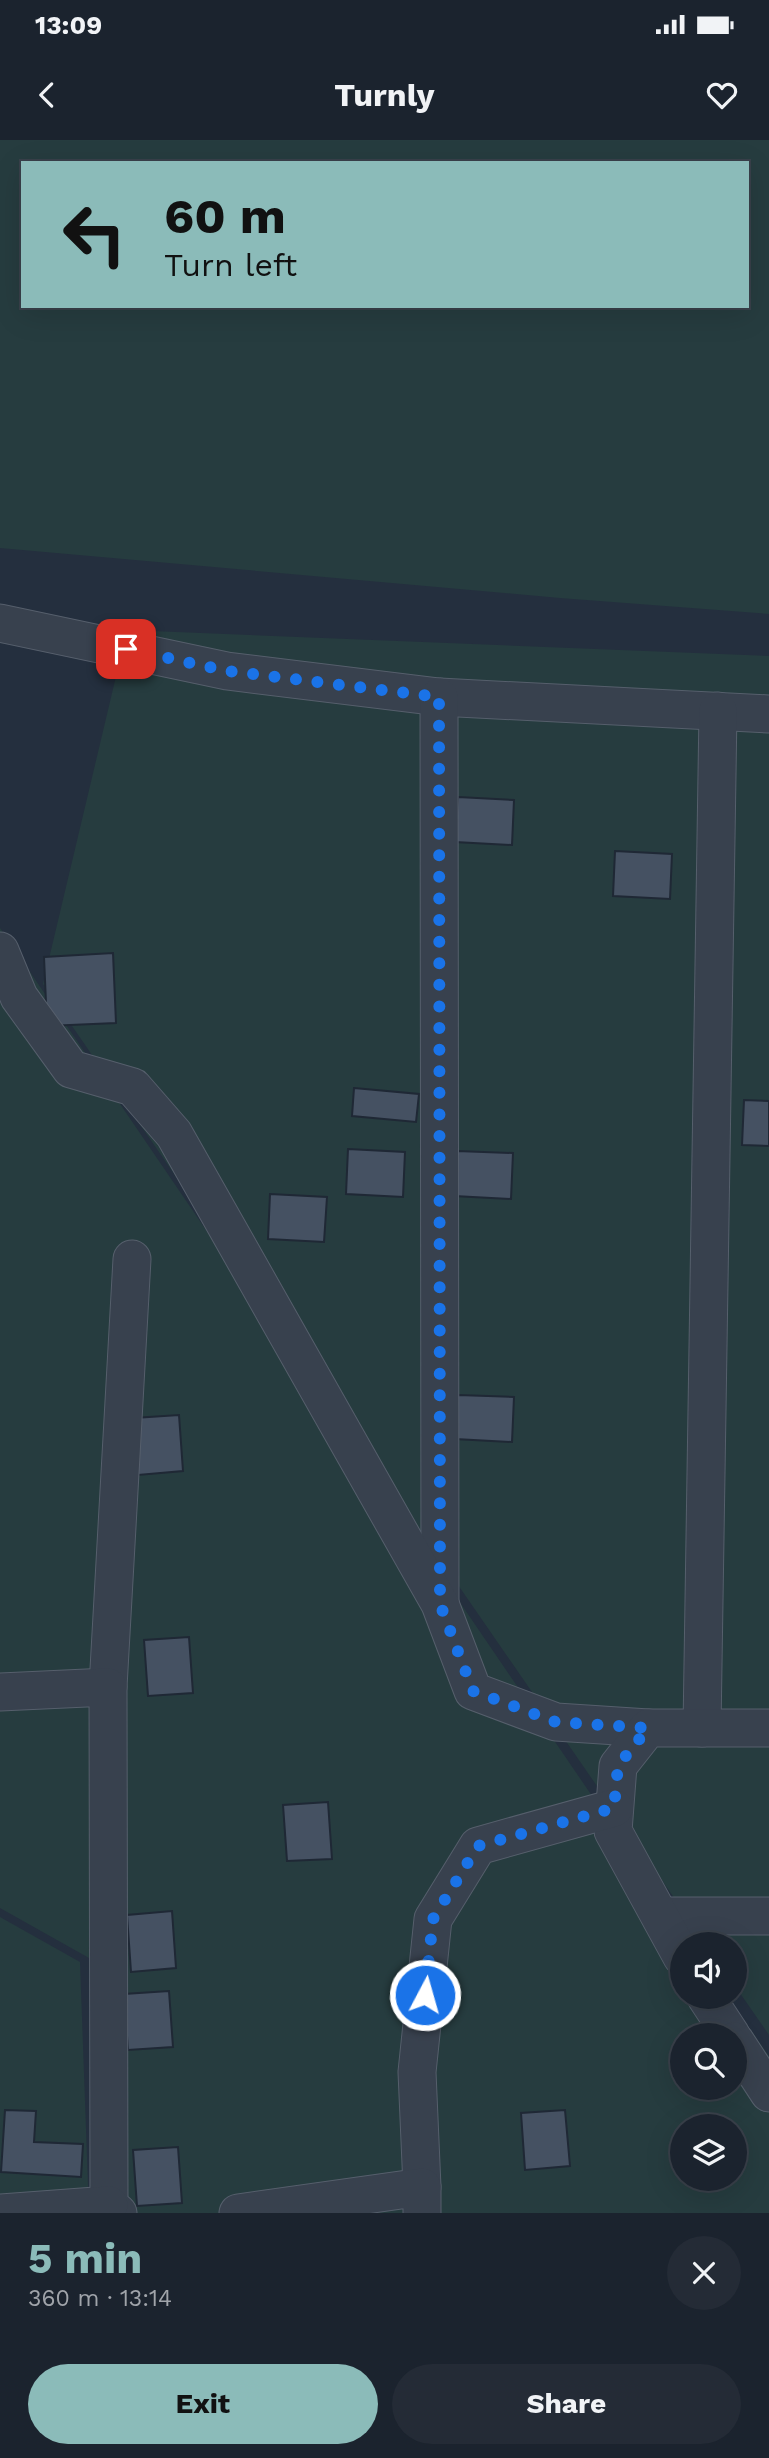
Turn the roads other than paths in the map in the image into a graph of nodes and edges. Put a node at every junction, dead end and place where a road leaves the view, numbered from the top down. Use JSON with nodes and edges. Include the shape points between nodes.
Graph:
{"nodes":[{"id":1,"x":0,"y":623,"type":"edge"},
{"id":2,"x":439,"y":697,"type":"junction"},
{"id":3,"x":718,"y":711,"type":"junction"},
{"id":4,"x":769,"y":714,"type":"edge"},
{"id":5,"x":0,"y":951,"type":"edge"},
{"id":6,"x":132,"y":1259,"type":"dead end"},
{"id":7,"x":440,"y":1604,"type":"junction"},
{"id":8,"x":108,"y":1687,"type":"junction"},
{"id":9,"x":0,"y":1692,"type":"edge"},
{"id":10,"x":648,"y":1728,"type":"junction"},
{"id":11,"x":702,"y":1728,"type":"junction"},
{"id":12,"x":769,"y":1728,"type":"edge"},
{"id":13,"x":614,"y":1808,"type":"junction"},
{"id":14,"x":662,"y":1916,"type":"junction"},
{"id":15,"x":769,"y":1916,"type":"edge"},
{"id":16,"x":670,"y":1932,"type":"edge"},
{"id":17,"x":747,"y":2060,"type":"edge"},
{"id":18,"x":769,"y":2094,"type":"edge"},
{"id":19,"x":422,"y":2200,"type":"edge"},
{"id":20,"x":113,"y":2209,"type":"edge"},
{"id":21,"x":0,"y":2213,"type":"edge"},
{"id":22,"x":238,"y":2213,"type":"edge"}],
"edges":[{"from":1,"to":2,"type":"street","via":[[228,671]]},
{"from":2,"to":3,"type":"street"},
{"from":2,"to":7,"type":"street"},
{"from":3,"to":4,"type":"street"},
{"from":3,"to":11,"type":"street"},
{"from":5,"to":7,"type":"street","via":[[19,997],[71,1069],[133,1087],[174,1133]]},
{"from":6,"to":8,"type":"street"},
{"from":7,"to":10,"type":"street","via":[[473,1691],[556,1722]]},
{"from":8,"to":9,"type":"street"},
{"from":8,"to":20,"type":"street"},
{"from":10,"to":11,"type":"street"},
{"from":10,"to":13,"type":"street","via":[[618,1766]]},
{"from":11,"to":12,"type":"street"},
{"from":13,"to":14,"type":"street","via":[[613,1831]]},
{"from":13,"to":19,"type":"street","via":[[478,1846],[433,1919],[417,2072]]},
{"from":14,"to":15,"type":"street"},
{"from":14,"to":16,"type":"street"},
{"from":17,"to":18,"type":"street"},
{"from":19,"to":22,"type":"street"},
{"from":20,"to":21,"type":"street"}]}
